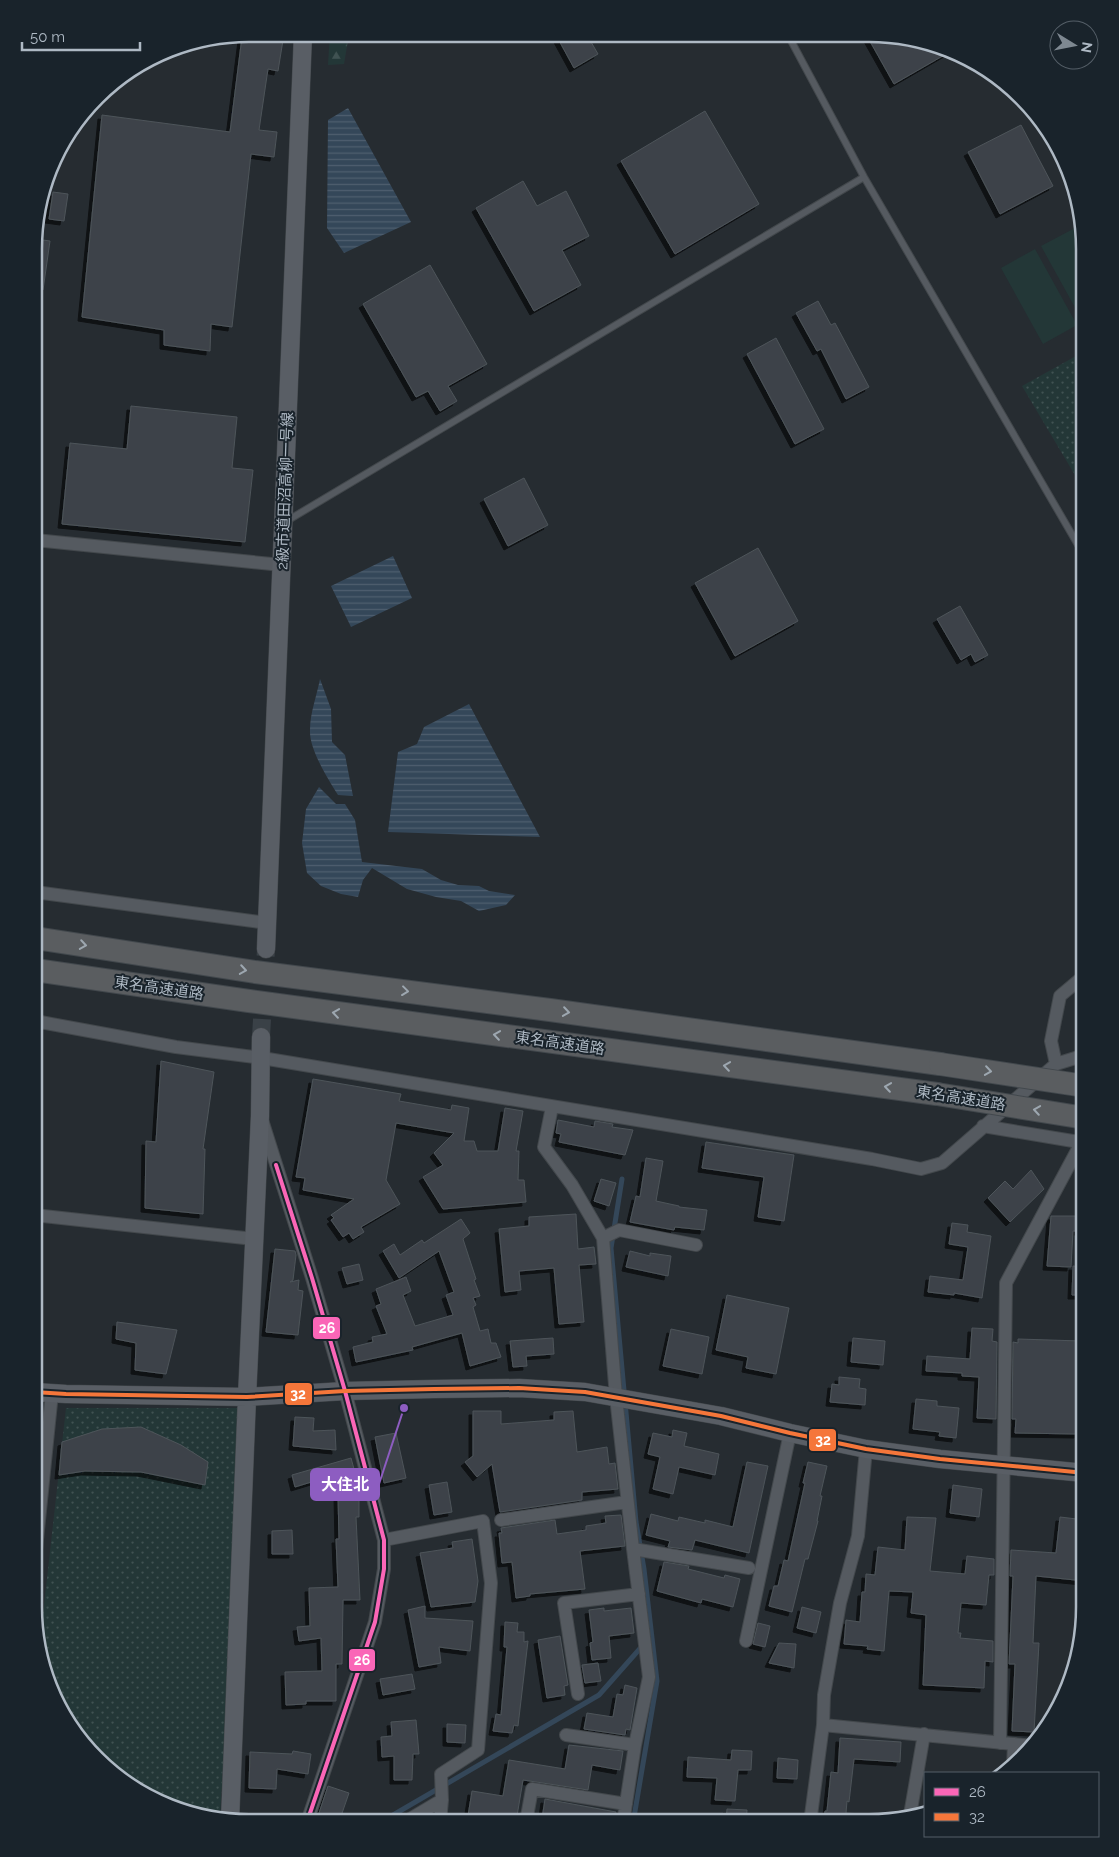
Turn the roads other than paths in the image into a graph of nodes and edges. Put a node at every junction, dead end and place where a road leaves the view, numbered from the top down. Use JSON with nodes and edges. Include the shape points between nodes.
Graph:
{"nodes":[{"id":1,"x":303,"y":42,"type":"edge"},
{"id":2,"x":792,"y":42,"type":"edge"},
{"id":3,"x":864,"y":177,"type":"junction"},
{"id":4,"x":284,"y":523,"type":"junction"},
{"id":5,"x":42,"y":541,"type":"edge"},
{"id":6,"x":1076,"y":542,"type":"edge"},
{"id":7,"x":282,"y":565,"type":"junction"},
{"id":8,"x":42,"y":893,"type":"edge"},
{"id":9,"x":267,"y":923,"type":"junction"},
{"id":10,"x":42,"y":939,"type":"edge"},
{"id":11,"x":266,"y":948,"type":"tunnel mouth"},
{"id":12,"x":42,"y":971,"type":"edge"},
{"id":13,"x":1076,"y":983,"type":"edge"},
{"id":14,"x":42,"y":1022,"type":"edge"},
{"id":15,"x":261,"y":1037,"type":"tunnel mouth"},
{"id":16,"x":262,"y":1058,"type":"junction"},
{"id":17,"x":1076,"y":1058,"type":"edge"},
{"id":18,"x":1056,"y":1064,"type":"junction"},
{"id":19,"x":1076,"y":1085,"type":"edge"},
{"id":20,"x":552,"y":1107,"type":"junction"},
{"id":21,"x":260,"y":1116,"type":"junction"},
{"id":22,"x":1076,"y":1117,"type":"edge"},
{"id":23,"x":983,"y":1126,"type":"junction"},
{"id":24,"x":1076,"y":1142,"type":"edge"},
{"id":25,"x":1076,"y":1156,"type":"edge"},
{"id":26,"x":42,"y":1216,"type":"edge"},
{"id":27,"x":604,"y":1238,"type":"junction"},
{"id":28,"x":254,"y":1239,"type":"junction"},
{"id":29,"x":696,"y":1245,"type":"dead end"},
{"id":30,"x":345,"y":1391,"type":"junction"},
{"id":31,"x":42,"y":1392,"type":"edge"},
{"id":32,"x":52,"y":1393,"type":"junction"},
{"id":33,"x":247,"y":1397,"type":"junction"},
{"id":34,"x":616,"y":1397,"type":"junction"},
{"id":35,"x":790,"y":1433,"type":"junction"},
{"id":36,"x":866,"y":1448,"type":"junction"},
{"id":37,"x":1004,"y":1465,"type":"junction"},
{"id":38,"x":1076,"y":1472,"type":"edge"},
{"id":39,"x":42,"y":1491,"type":"edge"},
{"id":40,"x":628,"y":1502,"type":"junction"},
{"id":41,"x":501,"y":1520,"type":"dead end"},
{"id":42,"x":384,"y":1540,"type":"junction"},
{"id":43,"x":633,"y":1549,"type":"junction"},
{"id":44,"x":749,"y":1568,"type":"dead end"},
{"id":45,"x":639,"y":1594,"type":"junction"},
{"id":46,"x":746,"y":1641,"type":"dead end"},
{"id":47,"x":578,"y":1694,"type":"dead end"},
{"id":48,"x":823,"y":1725,"type":"junction"},
{"id":49,"x":924,"y":1734,"type":"junction"},
{"id":50,"x":566,"y":1736,"type":"dead end"},
{"id":51,"x":1000,"y":1743,"type":"junction"},
{"id":52,"x":1014,"y":1744,"type":"junction"},
{"id":53,"x":635,"y":1745,"type":"junction"},
{"id":54,"x":1024,"y":1745,"type":"edge"},
{"id":55,"x":1013,"y":1756,"type":"edge"},
{"id":56,"x":442,"y":1797,"type":"junction"},
{"id":57,"x":626,"y":1804,"type":"junction"},
{"id":58,"x":911,"y":1811,"type":"edge"},
{"id":59,"x":230,"y":1814,"type":"edge"},
{"id":60,"x":310,"y":1814,"type":"edge"},
{"id":61,"x":418,"y":1814,"type":"edge"},
{"id":62,"x":441,"y":1814,"type":"edge"},
{"id":63,"x":527,"y":1814,"type":"edge"},
{"id":64,"x":624,"y":1814,"type":"edge"},
{"id":65,"x":811,"y":1814,"type":"edge"}],
"edges":[{"from":1,"to":4,"type":"street","name":"2級市道田沼高柳一号線"},
{"from":2,"to":3,"type":"lane"},
{"from":3,"to":4,"type":"lane"},
{"from":3,"to":6,"type":"lane"},
{"from":4,"to":7,"type":"street","name":"2級市道田沼高柳一号線"},
{"from":5,"to":7,"type":"street"},
{"from":7,"to":9,"type":"street","name":"2級市道田沼高柳一号線"},
{"from":8,"to":9,"type":"street"},
{"from":9,"to":11,"type":"street","name":"2級市道田沼高柳一号線"},
{"from":10,"to":19,"type":"highway","name":"東名高速道路","one_way":true,"bridge":true,"via":[[255,972]]},
{"from":22,"to":12,"type":"highway","name":"東名高速道路","one_way":true,"bridge":true,"via":[[937,1094]]},
{"from":13,"to":18,"type":"street","via":[[1060,996],[1051,1041]]},
{"from":14,"to":16,"type":"street","via":[[176,1047]]},
{"from":15,"to":16,"type":"street"},
{"from":16,"to":20,"type":"street"},
{"from":16,"to":21,"type":"street"},
{"from":17,"to":18,"type":"street"},
{"from":18,"to":23,"type":"street"},
{"from":20,"to":23,"type":"street","via":[[921,1169],[942,1163]]},
{"from":20,"to":27,"type":"street","via":[[544,1147]]},
{"from":21,"to":28,"type":"street"},
{"from":21,"to":30,"type":"street"},
{"from":23,"to":24,"type":"street"},
{"from":25,"to":37,"type":"street","via":[[1006,1283]]},
{"from":26,"to":28,"type":"street"},
{"from":27,"to":29,"type":"street","via":[[619,1230]]},
{"from":27,"to":34,"type":"street"},
{"from":28,"to":33,"type":"street"},
{"from":30,"to":33,"type":"street"},
{"from":30,"to":34,"type":"street","via":[[520,1388]]},
{"from":30,"to":42,"type":"street"},
{"from":31,"to":32,"type":"street"},
{"from":32,"to":33,"type":"street"},
{"from":32,"to":39,"type":"street"},
{"from":33,"to":59,"type":"street"},
{"from":34,"to":35,"type":"street","via":[[721,1416]]},
{"from":34,"to":40,"type":"street"},
{"from":35,"to":36,"type":"street"},
{"from":35,"to":46,"type":"street"},
{"from":36,"to":37,"type":"street"},
{"from":36,"to":48,"type":"street","via":[[858,1536],[840,1603],[824,1695]]},
{"from":37,"to":38,"type":"street"},
{"from":37,"to":51,"type":"street"},
{"from":40,"to":41,"type":"street"},
{"from":40,"to":43,"type":"street"},
{"from":42,"to":56,"type":"street","via":[[483,1521],[492,1583],[478,1750],[441,1774]]},
{"from":42,"to":60,"type":"street","via":[[384,1569],[375,1622]]},
{"from":43,"to":44,"type":"street"},
{"from":43,"to":45,"type":"street"},
{"from":45,"to":47,"type":"street","via":[[564,1603]]},
{"from":45,"to":53,"type":"street","via":[[650,1677]]},
{"from":48,"to":49,"type":"street"},
{"from":48,"to":65,"type":"street"},
{"from":49,"to":51,"type":"street"},
{"from":49,"to":58,"type":"street"},
{"from":50,"to":53,"type":"street"},
{"from":51,"to":52,"type":"street"},
{"from":52,"to":54,"type":"street"},
{"from":52,"to":55,"type":"street"},
{"from":53,"to":57,"type":"street"},
{"from":56,"to":61,"type":"street"},
{"from":56,"to":62,"type":"street"},
{"from":57,"to":63,"type":"street","via":[[532,1789]]},
{"from":57,"to":64,"type":"street"}]}
